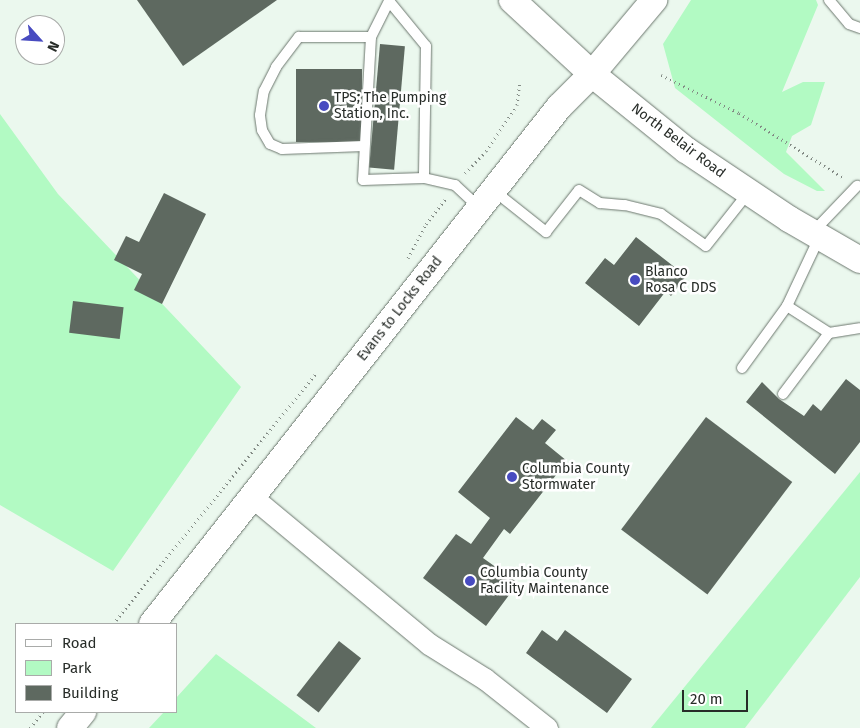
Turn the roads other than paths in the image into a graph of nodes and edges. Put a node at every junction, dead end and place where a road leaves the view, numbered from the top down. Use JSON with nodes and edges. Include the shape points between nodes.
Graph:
{"nodes":[{"id":1,"x":512,"y":0,"type":"edge"},
{"id":2,"x":654,"y":0,"type":"edge"},
{"id":3,"x":829,"y":0,"type":"edge"},
{"id":4,"x":389,"y":1,"type":"edge"},
{"id":5,"x":860,"y":28,"type":"edge"},
{"id":6,"x":370,"y":37,"type":"junction"},
{"id":7,"x":592,"y":74,"type":"junction"},
{"id":8,"x":364,"y":146,"type":"junction"},
{"id":9,"x":424,"y":178,"type":"junction"},
{"id":10,"x":859,"y":185,"type":"edge"},
{"id":11,"x":748,"y":192,"type":"junction"},
{"id":12,"x":487,"y":199,"type":"junction"},
{"id":13,"x":816,"y":235,"type":"junction"},
{"id":14,"x":860,"y":260,"type":"edge"},
{"id":15,"x":787,"y":306,"type":"junction"},
{"id":16,"x":860,"y":328,"type":"edge"},
{"id":17,"x":829,"y":333,"type":"junction"},
{"id":18,"x":742,"y":368,"type":"dead end"},
{"id":19,"x":783,"y":394,"type":"dead end"},
{"id":20,"x":252,"y":497,"type":"junction"},
{"id":21,"x":153,"y":623,"type":"edge"},
{"id":22,"x":82,"y":713,"type":"edge"},
{"id":23,"x":70,"y":728,"type":"edge"},
{"id":24,"x":547,"y":728,"type":"edge"}],
"edges":[{"from":1,"to":7,"type":"street","name":"North Belair Road"},
{"from":2,"to":7,"type":"street","name":"Evans to Locks Road"},
{"from":3,"to":5,"type":"lane","via":[[849,24]]},
{"from":4,"to":6,"type":"lane"},
{"from":4,"to":9,"type":"lane","via":[[426,46]]},
{"from":6,"to":8,"type":"lane"},
{"from":6,"to":8,"type":"lane","via":[[299,37],[276,67],[264,91],[260,115],[262,130],[270,144],[282,149]]},
{"from":7,"to":11,"type":"street","name":"North Belair Road","via":[[686,150]]},
{"from":7,"to":12,"type":"street","name":"Evans to Locks Road","via":[[559,107]]},
{"from":8,"to":9,"type":"lane","via":[[363,180]]},
{"from":9,"to":12,"type":"lane","via":[[455,185]]},
{"from":10,"to":13,"type":"lane"},
{"from":11,"to":12,"type":"lane","via":[[706,246],[661,214],[600,203],[579,190],[546,232]]},
{"from":11,"to":13,"type":"street","name":"North Belair Road"},
{"from":12,"to":20,"type":"street","name":"Evans to Locks Road"},
{"from":13,"to":14,"type":"street","name":"North Belair Road"},
{"from":13,"to":15,"type":"lane"},
{"from":15,"to":17,"type":"lane"},
{"from":15,"to":18,"type":"lane"},
{"from":16,"to":17,"type":"lane"},
{"from":17,"to":19,"type":"lane"},
{"from":20,"to":21,"type":"street","name":"Evans to Locks Road"},
{"from":20,"to":24,"type":"street","via":[[429,644],[485,679]]},
{"from":22,"to":23,"type":"street"}]}
